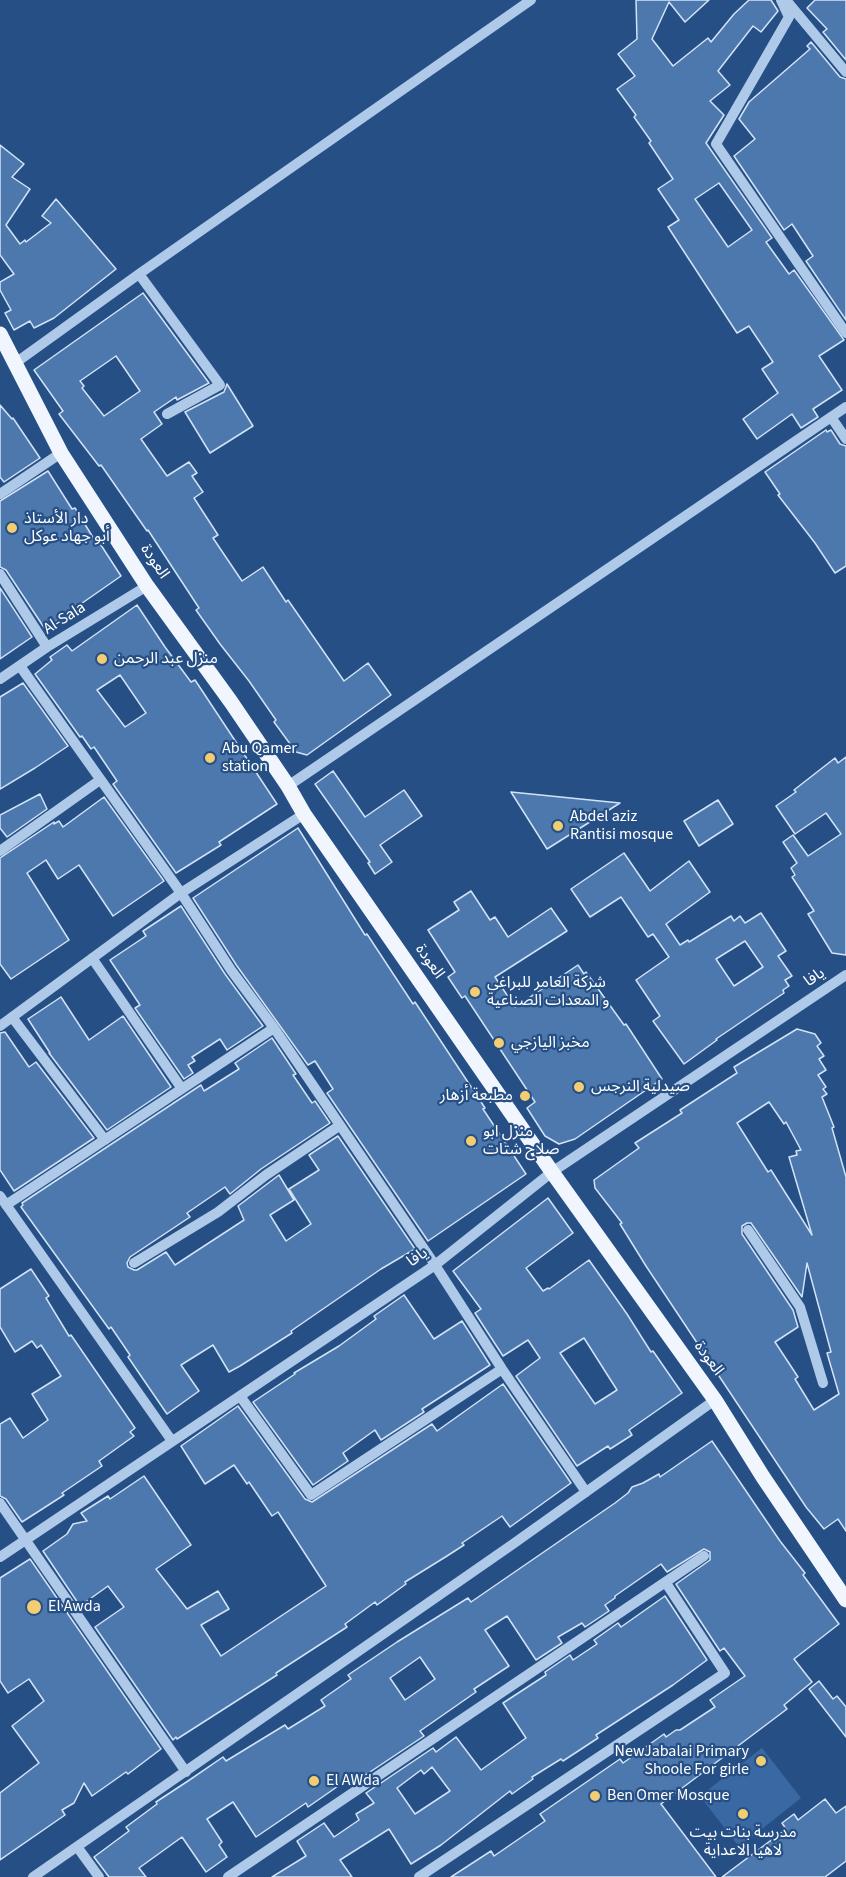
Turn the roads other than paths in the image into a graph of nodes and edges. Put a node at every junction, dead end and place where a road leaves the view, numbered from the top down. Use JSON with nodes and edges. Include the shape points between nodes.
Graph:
{"nodes":[{"id":1,"x":531,"y":0,"type":"edge"},
{"id":2,"x":781,"y":0,"type":"edge"},
{"id":3,"x":786,"y":0,"type":"edge"},
{"id":4,"x":846,"y":72,"type":"edge"},
{"id":5,"x":139,"y":274,"type":"junction"},
{"id":6,"x":846,"y":333,"type":"edge"},
{"id":7,"x":0,"y":334,"type":"edge"},
{"id":8,"x":14,"y":364,"type":"junction"},
{"id":9,"x":846,"y":407,"type":"edge"},
{"id":10,"x":167,"y":414,"type":"dead end"},
{"id":11,"x":831,"y":417,"type":"junction"},
{"id":12,"x":846,"y":439,"type":"edge"},
{"id":13,"x":61,"y":453,"type":"junction"},
{"id":14,"x":0,"y":494,"type":"edge"},
{"id":15,"x":0,"y":574,"type":"edge"},
{"id":16,"x":147,"y":586,"type":"junction"},
{"id":17,"x":47,"y":647,"type":"junction"},
{"id":18,"x":20,"y":666,"type":"junction"},
{"id":19,"x":0,"y":679,"type":"edge"},
{"id":20,"x":100,"y":780,"type":"junction"},
{"id":21,"x":288,"y":786,"type":"junction"},
{"id":22,"x":304,"y":814,"type":"junction"},
{"id":23,"x":0,"y":851,"type":"edge"},
{"id":24,"x":182,"y":893,"type":"junction"},
{"id":25,"x":93,"y":958,"type":"junction"},
{"id":26,"x":846,"y":975,"type":"edge"},
{"id":27,"x":12,"y":1017,"type":"junction"},
{"id":28,"x":0,"y":1026,"type":"edge"},
{"id":29,"x":274,"y":1028,"type":"junction"},
{"id":30,"x":182,"y":1089,"type":"junction"},
{"id":31,"x":339,"y":1126,"type":"junction"},
{"id":32,"x":105,"y":1140,"type":"junction"},
{"id":33,"x":552,"y":1172,"type":"junction"},
{"id":34,"x":3,"y":1201,"type":"edge"},
{"id":35,"x":748,"y":1230,"type":"dead end"},
{"id":36,"x":134,"y":1263,"type":"dead end"},
{"id":37,"x":435,"y":1265,"type":"junction"},
{"id":38,"x":502,"y":1370,"type":"junction"},
{"id":39,"x":823,"y":1383,"type":"dead end"},
{"id":40,"x":240,"y":1396,"type":"junction"},
{"id":41,"x":715,"y":1400,"type":"junction"},
{"id":42,"x":172,"y":1441,"type":"junction"},
{"id":43,"x":586,"y":1492,"type":"junction"},
{"id":44,"x":0,"y":1503,"type":"edge"},
{"id":45,"x":26,"y":1540,"type":"junction"},
{"id":46,"x":704,"y":1556,"type":"dead end"},
{"id":47,"x":0,"y":1557,"type":"edge"},
{"id":48,"x":666,"y":1582,"type":"junction"},
{"id":49,"x":846,"y":1600,"type":"edge"},
{"id":50,"x":186,"y":1772,"type":"junction"},
{"id":51,"x":78,"y":1848,"type":"junction"},
{"id":52,"x":33,"y":1877,"type":"edge"},
{"id":53,"x":99,"y":1877,"type":"edge"},
{"id":54,"x":228,"y":1877,"type":"edge"},
{"id":55,"x":419,"y":1877,"type":"edge"}],
"edges":[{"from":1,"to":5,"type":"street"},
{"from":2,"to":6,"type":"street","via":[[789,17],[716,144]]},
{"from":3,"to":4,"type":"street"},
{"from":5,"to":8,"type":"street"},
{"from":5,"to":10,"type":"street","via":[[220,385]]},
{"from":7,"to":8,"type":"main road","name":"العودة"},
{"from":8,"to":13,"type":"main road","name":"العودة"},
{"from":9,"to":11,"type":"street"},
{"from":11,"to":12,"type":"street"},
{"from":11,"to":21,"type":"street"},
{"from":13,"to":14,"type":"street"},
{"from":13,"to":16,"type":"main road","name":"العودة"},
{"from":15,"to":17,"type":"street"},
{"from":16,"to":17,"type":"street","name":"Al-Sala"},
{"from":16,"to":21,"type":"main road","name":"العودة"},
{"from":17,"to":18,"type":"street","name":"Al-Sala"},
{"from":18,"to":19,"type":"street","name":"Al-Sala"},
{"from":18,"to":20,"type":"street"},
{"from":20,"to":23,"type":"street"},
{"from":20,"to":24,"type":"street"},
{"from":21,"to":22,"type":"main road","name":"العودة"},
{"from":22,"to":24,"type":"street"},
{"from":22,"to":33,"type":"main road","name":"العودة"},
{"from":24,"to":25,"type":"street"},
{"from":24,"to":29,"type":"street"},
{"from":25,"to":27,"type":"street"},
{"from":25,"to":30,"type":"street"},
{"from":26,"to":33,"type":"street","name":"يافا"},
{"from":27,"to":28,"type":"street"},
{"from":27,"to":32,"type":"street"},
{"from":29,"to":30,"type":"street"},
{"from":29,"to":31,"type":"street"},
{"from":30,"to":32,"type":"street"},
{"from":31,"to":36,"type":"street","via":[[218,1212]]},
{"from":31,"to":37,"type":"street"},
{"from":32,"to":34,"type":"street"},
{"from":33,"to":37,"type":"street","name":"يافا"},
{"from":33,"to":41,"type":"main road","name":"العودة"},
{"from":34,"to":42,"type":"street"},
{"from":35,"to":39,"type":"street","via":[[800,1307]]},
{"from":37,"to":38,"type":"street"},
{"from":37,"to":40,"type":"street","name":"يافا"},
{"from":38,"to":40,"type":"street","via":[[311,1495]]},
{"from":38,"to":43,"type":"street"},
{"from":40,"to":42,"type":"street","name":"يافا"},
{"from":41,"to":43,"type":"street"},
{"from":41,"to":49,"type":"main road","name":"العودة"},
{"from":42,"to":45,"type":"street","name":"يافا"},
{"from":43,"to":50,"type":"street"},
{"from":44,"to":45,"type":"street"},
{"from":45,"to":47,"type":"street","name":"يافا"},
{"from":45,"to":50,"type":"street"},
{"from":46,"to":48,"type":"street"},
{"from":48,"to":54,"type":"street"},
{"from":48,"to":55,"type":"street","via":[[725,1673]]},
{"from":50,"to":51,"type":"street"},
{"from":51,"to":52,"type":"street"},
{"from":51,"to":53,"type":"street"}]}
